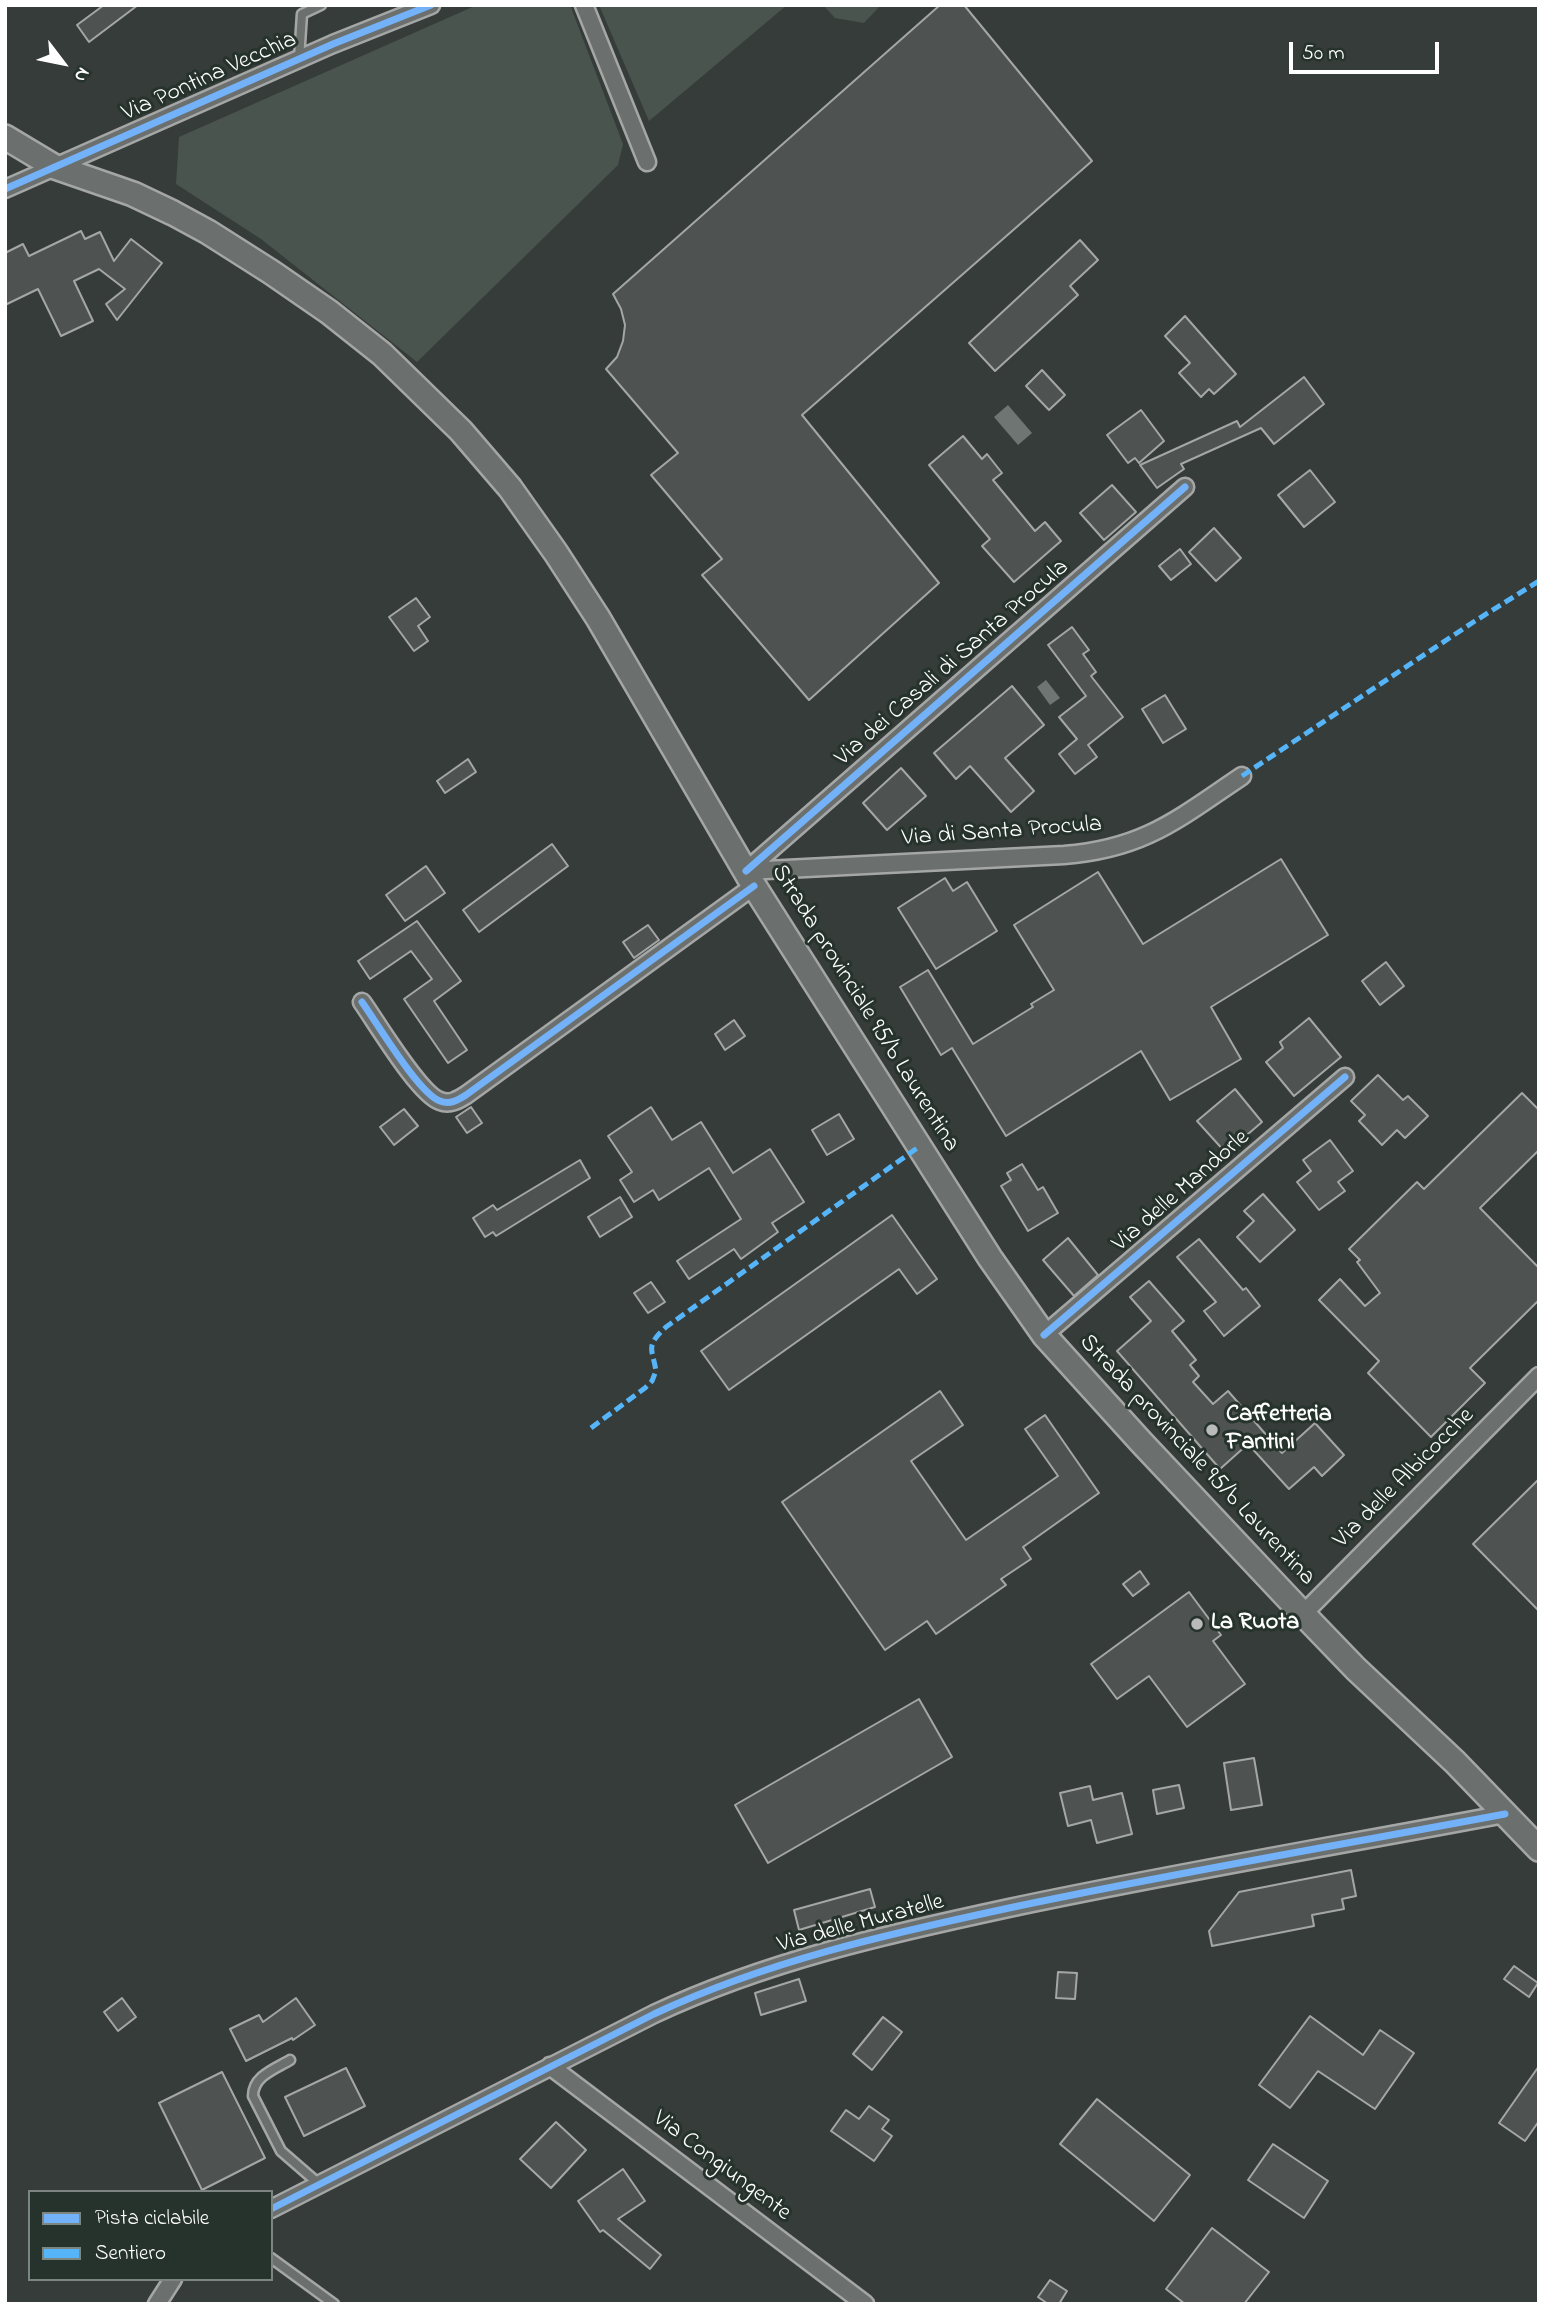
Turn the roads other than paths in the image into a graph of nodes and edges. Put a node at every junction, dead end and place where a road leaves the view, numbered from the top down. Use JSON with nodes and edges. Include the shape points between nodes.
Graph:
{"nodes":[{"id":1,"x":321,"y":5,"type":"edge"},
{"id":2,"x":431,"y":5,"type":"edge"},
{"id":3,"x":584,"y":5,"type":"edge"},
{"id":4,"x":299,"y":60,"type":"junction"},
{"id":5,"x":5,"y":137,"type":"edge"},
{"id":6,"x":647,"y":162,"type":"dead end"},
{"id":7,"x":55,"y":167,"type":"junction"},
{"id":8,"x":5,"y":190,"type":"edge"},
{"id":9,"x":1185,"y":487,"type":"dead end"},
{"id":10,"x":1242,"y":776,"type":"dead end"},
{"id":11,"x":750,"y":878,"type":"junction"},
{"id":12,"x":362,"y":1002,"type":"dead end"},
{"id":13,"x":1345,"y":1077,"type":"dead end"},
{"id":14,"x":1044,"y":1335,"type":"junction"},
{"id":15,"x":1539,"y":1376,"type":"edge"},
{"id":16,"x":1303,"y":1614,"type":"junction"},
{"id":17,"x":1505,"y":1814,"type":"junction"},
{"id":18,"x":1539,"y":1849,"type":"edge"},
{"id":19,"x":290,"y":2060,"type":"dead end"},
{"id":20,"x":550,"y":2066,"type":"junction"},
{"id":21,"x":319,"y":2184,"type":"junction"},
{"id":22,"x":273,"y":2208,"type":"edge"},
{"id":23,"x":273,"y":2259,"type":"edge"},
{"id":24,"x":172,"y":2281,"type":"edge"},
{"id":25,"x":157,"y":2304,"type":"edge"},
{"id":26,"x":334,"y":2304,"type":"edge"},
{"id":27,"x":864,"y":2304,"type":"edge"}],
"edges":[{"from":1,"to":4,"type":"lane","via":[[302,14]]},
{"from":2,"to":4,"type":"street","name":"Via Pontina Vecchia"},
{"from":3,"to":6,"type":"street"},
{"from":4,"to":7,"type":"street","name":"Via Pontina Vecchia"},
{"from":5,"to":7,"type":"main road","name":"Strada provinciale 95/b Laurentina"},
{"from":7,"to":8,"type":"street","name":"Via Pontina Vecchia"},
{"from":7,"to":11,"type":"main road","name":"Strada provinciale 95/b Laurentina","via":[[133,194],[208,232],[347,326],[435,403],[488,460],[536,522],[598,618]]},
{"from":9,"to":11,"type":"street","name":"Via dei Casali di Santa Procula"},
{"from":10,"to":11,"type":"street","name":"Via di Santa Procula","via":[[1159,831],[1100,852]]},
{"from":11,"to":12,"type":"street","name":"Via dei Casali di Santa Procula","via":[[453,1102],[438,1101],[423,1088]]},
{"from":11,"to":14,"type":"main road","name":"Strada provinciale 95/b Laurentina","via":[[990,1258]]},
{"from":13,"to":14,"type":"street","name":"Via delle Mandorle"},
{"from":14,"to":16,"type":"main road","name":"Strada provinciale 95/b Laurentina"},
{"from":15,"to":16,"type":"street","name":"Via delle Albicocche"},
{"from":16,"to":17,"type":"main road","name":"Strada provinciale 95/b Laurentina"},
{"from":17,"to":18,"type":"main road","name":"Strada provinciale 95/b Laurentina"},
{"from":17,"to":20,"type":"street","name":"Via delle Muratelle","via":[[1092,1890],[830,1950],[708,1990]]},
{"from":19,"to":21,"type":"lane","via":[[259,2079],[253,2096],[281,2151]]},
{"from":20,"to":21,"type":"street","name":"Via delle Muratelle"},
{"from":20,"to":27,"type":"street","name":"Via Congiungente"},
{"from":21,"to":22,"type":"street","name":"Via delle Muratelle"},
{"from":23,"to":26,"type":"lane"},
{"from":24,"to":25,"type":"street"}]}
